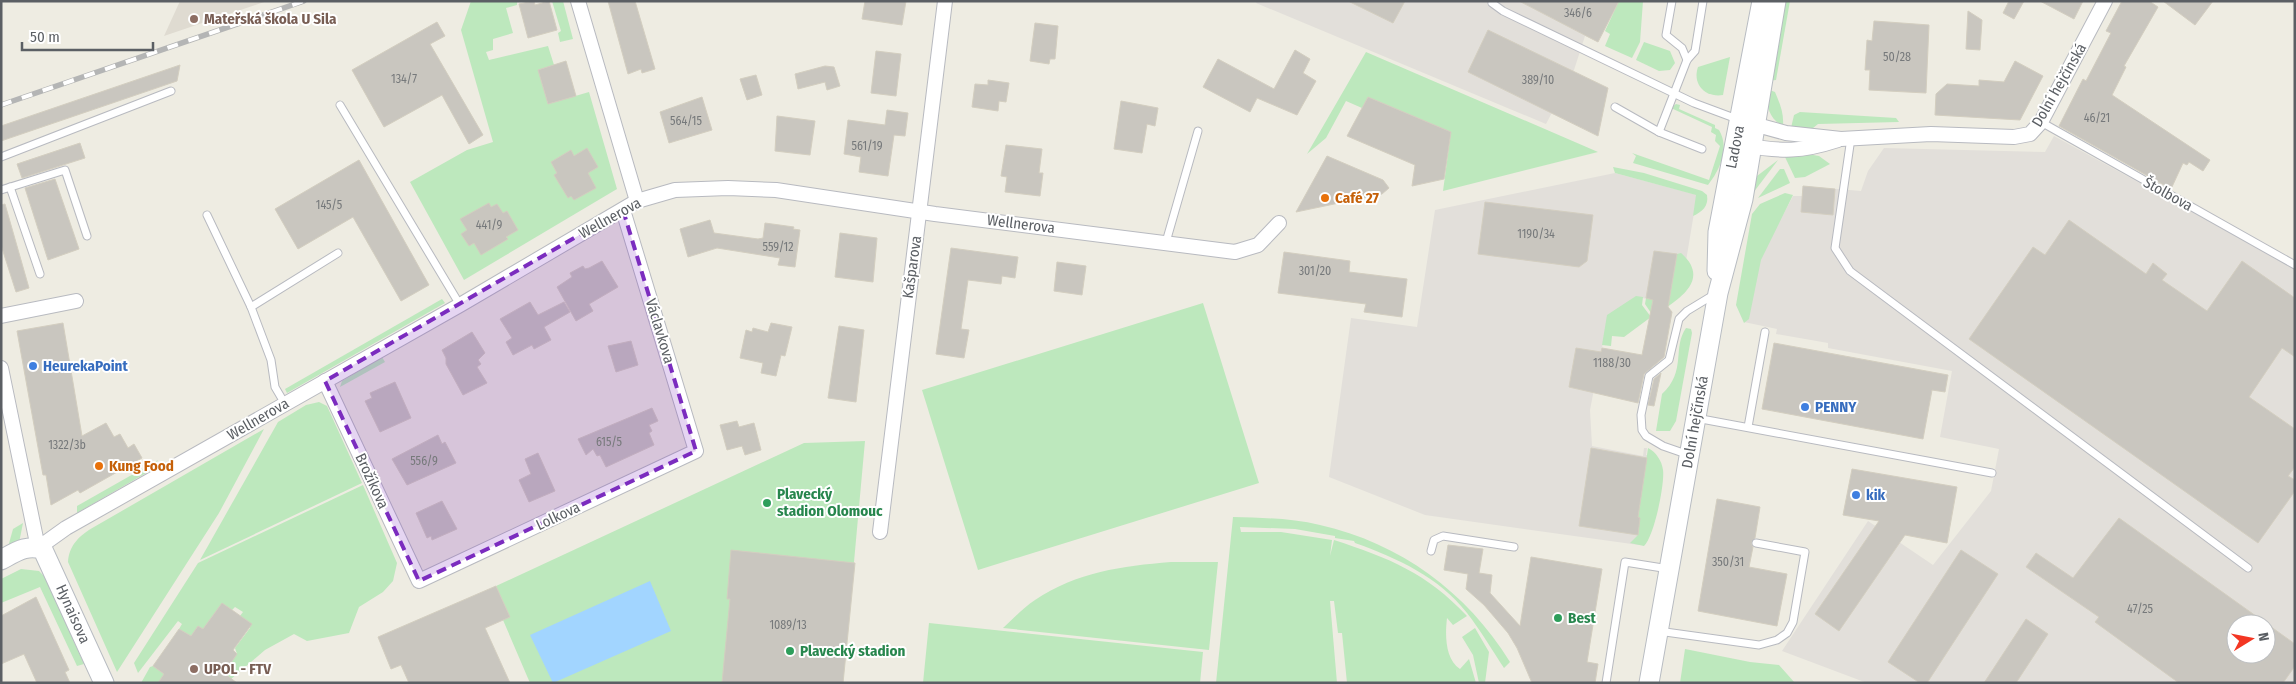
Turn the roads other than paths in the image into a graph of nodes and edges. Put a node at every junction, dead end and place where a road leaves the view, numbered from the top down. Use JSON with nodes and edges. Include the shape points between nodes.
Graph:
{"nodes":[{"id":1,"x":578,"y":1,"type":"edge"},
{"id":2,"x":946,"y":1,"type":"edge"},
{"id":3,"x":1672,"y":1,"type":"edge"},
{"id":4,"x":1703,"y":1,"type":"edge"},
{"id":5,"x":1762,"y":1,"type":"edge"},
{"id":6,"x":1776,"y":1,"type":"edge"},
{"id":7,"x":2105,"y":1,"type":"edge"},
{"id":8,"x":1492,"y":4,"type":"dead end"},
{"id":9,"x":1687,"y":60,"type":"junction"},
{"id":10,"x":172,"y":91,"type":"dead end"},
{"id":11,"x":1675,"y":92,"type":"junction"},
{"id":12,"x":340,"y":105,"type":"dead end"},
{"id":13,"x":1616,"y":107,"type":"dead end"},
{"id":14,"x":1747,"y":122,"type":"junction"},
{"id":15,"x":2041,"y":122,"type":"junction"},
{"id":16,"x":1198,"y":130,"type":"dead end"},
{"id":17,"x":1659,"y":132,"type":"junction"},
{"id":18,"x":1846,"y":138,"type":"junction"},
{"id":19,"x":1702,"y":149,"type":"dead end"},
{"id":20,"x":1746,"y":151,"type":"junction"},
{"id":21,"x":1,"y":157,"type":"edge"},
{"id":22,"x":10,"y":187,"type":"junction"},
{"id":23,"x":1,"y":190,"type":"edge"},
{"id":24,"x":637,"y":201,"type":"junction"},
{"id":25,"x":623,"y":210,"type":"junction"},
{"id":26,"x":919,"y":212,"type":"junction"},
{"id":27,"x":208,"y":215,"type":"dead end"},
{"id":28,"x":1279,"y":223,"type":"dead end"},
{"id":29,"x":87,"y":236,"type":"dead end"},
{"id":30,"x":1166,"y":242,"type":"junction"},
{"id":31,"x":338,"y":254,"type":"dead end"},
{"id":32,"x":2295,"y":265,"type":"edge"},
{"id":33,"x":40,"y":274,"type":"dead end"},
{"id":34,"x":1718,"y":293,"type":"junction"},
{"id":35,"x":76,"y":301,"type":"dead end"},
{"id":36,"x":460,"y":304,"type":"junction"},
{"id":37,"x":251,"y":307,"type":"junction"},
{"id":38,"x":1,"y":316,"type":"edge"},
{"id":39,"x":1765,"y":332,"type":"dead end"},
{"id":40,"x":1,"y":368,"type":"edge"},
{"id":41,"x":325,"y":381,"type":"junction"},
{"id":42,"x":284,"y":404,"type":"junction"},
{"id":43,"x":1696,"y":418,"type":"junction"},
{"id":44,"x":1748,"y":427,"type":"junction"},
{"id":45,"x":696,"y":451,"type":"joint"},
{"id":46,"x":1689,"y":455,"type":"junction"},
{"id":47,"x":1992,"y":473,"type":"dead end"},
{"id":48,"x":880,"y":532,"type":"dead end"},
{"id":49,"x":1756,"y":543,"type":"dead end"},
{"id":50,"x":1514,"y":547,"type":"dead end"},
{"id":51,"x":38,"y":548,"type":"junction"},
{"id":52,"x":1431,"y":551,"type":"dead end"},
{"id":53,"x":1,"y":560,"type":"edge"},
{"id":54,"x":2248,"y":568,"type":"dead end"},
{"id":55,"x":1669,"y":569,"type":"junction"},
{"id":56,"x":419,"y":581,"type":"joint"},
{"id":57,"x":1658,"y":631,"type":"junction"},
{"id":58,"x":104,"y":683,"type":"edge"},
{"id":59,"x":1606,"y":683,"type":"edge"},
{"id":60,"x":1649,"y":683,"type":"edge"}],
"edges":[{"from":1,"to":24,"type":"street"},
{"from":2,"to":26,"type":"street","name":"Kašparova"},
{"from":3,"to":9,"type":"lane","via":[[1666,36],[1682,48]]},
{"from":4,"to":9,"type":"lane","via":[[1695,50]]},
{"from":5,"to":14,"type":"main road","name":"Ladova"},
{"from":6,"to":14,"type":"main road","name":"Ladova"},
{"from":7,"to":15,"type":"street","name":"Dolní hejčínská"},
{"from":8,"to":11,"type":"lane"},
{"from":9,"to":11,"type":"lane"},
{"from":10,"to":21,"type":"lane"},
{"from":11,"to":14,"type":"lane","via":[[1706,108]]},
{"from":11,"to":17,"type":"lane"},
{"from":12,"to":36,"type":"lane"},
{"from":13,"to":17,"type":"lane"},
{"from":14,"to":18,"type":"street","name":"Dolní hejčínská","via":[[1790,134]]},
{"from":14,"to":20,"type":"main road","name":"Ladova"},
{"from":15,"to":18,"type":"street","name":"Dolní hejčínská","via":[[2030,134],[2014,137],[1930,134]]},
{"from":15,"to":32,"type":"lane","name":"Štolbova"},
{"from":16,"to":30,"type":"lane"},
{"from":17,"to":19,"type":"lane"},
{"from":18,"to":20,"type":"street","name":"Dolní hejčínská","via":[[1790,151]]},
{"from":18,"to":54,"type":"lane","via":[[1835,248],[1850,271]]},
{"from":20,"to":34,"type":"main road","name":"Dolní hejčínská","via":[[1742,207]]},
{"from":20,"to":34,"type":"main road","name":"Ladova","via":[[1718,232]]},
{"from":22,"to":23,"type":"lane"},
{"from":22,"to":29,"type":"lane","via":[[65,170]]},
{"from":22,"to":33,"type":"lane"},
{"from":24,"to":25,"type":"street","name":"Wellnerova"},
{"from":24,"to":26,"type":"street","name":"Wellnerova","via":[[675,190],[728,188],[776,190]]},
{"from":25,"to":36,"type":"street","name":"Wellnerova"},
{"from":25,"to":45,"type":"street","name":"Václavkova"},
{"from":26,"to":30,"type":"street","name":"Wellnerova"},
{"from":26,"to":48,"type":"street","name":"Kašparova"},
{"from":27,"to":37,"type":"lane"},
{"from":28,"to":30,"type":"street","name":"Wellnerova","via":[[1264,240],[1243,251]]},
{"from":31,"to":37,"type":"lane"},
{"from":34,"to":43,"type":"main road","name":"Dolní hejčínská"},
{"from":34,"to":46,"type":"lane","via":[[1679,319],[1669,360],[1649,376],[1642,406],[1640,424],[1646,436]]},
{"from":35,"to":38,"type":"street"},
{"from":36,"to":41,"type":"street","name":"Wellnerova"},
{"from":37,"to":42,"type":"lane","via":[[271,360],[275,387]]},
{"from":39,"to":44,"type":"lane"},
{"from":40,"to":51,"type":"street"},
{"from":41,"to":42,"type":"street","name":"Wellnerova"},
{"from":41,"to":56,"type":"street","name":"Brožíkova"},
{"from":42,"to":51,"type":"street","name":"Wellnerova","via":[[66,528]]},
{"from":43,"to":44,"type":"lane"},
{"from":43,"to":46,"type":"main road","name":"Dolní hejčínská"},
{"from":44,"to":47,"type":"lane"},
{"from":45,"to":56,"type":"street","name":"Lolkova"},
{"from":46,"to":55,"type":"main road","name":"Dolní hejčínská"},
{"from":49,"to":57,"type":"lane","via":[[1805,552],[1793,622],[1787,633],[1778,640],[1759,645]]},
{"from":50,"to":52,"type":"lane","via":[[1443,536],[1434,540]]},
{"from":51,"to":53,"type":"main road","name":"Wellnerova","via":[[25,548]]},
{"from":51,"to":58,"type":"main road","name":"Hynaisova","via":[[46,555]]},
{"from":55,"to":57,"type":"main road","name":"Dolní hejčínská"},
{"from":55,"to":59,"type":"lane","via":[[1626,562]]},
{"from":57,"to":60,"type":"main road","name":"Dolní hejčínská"}]}
